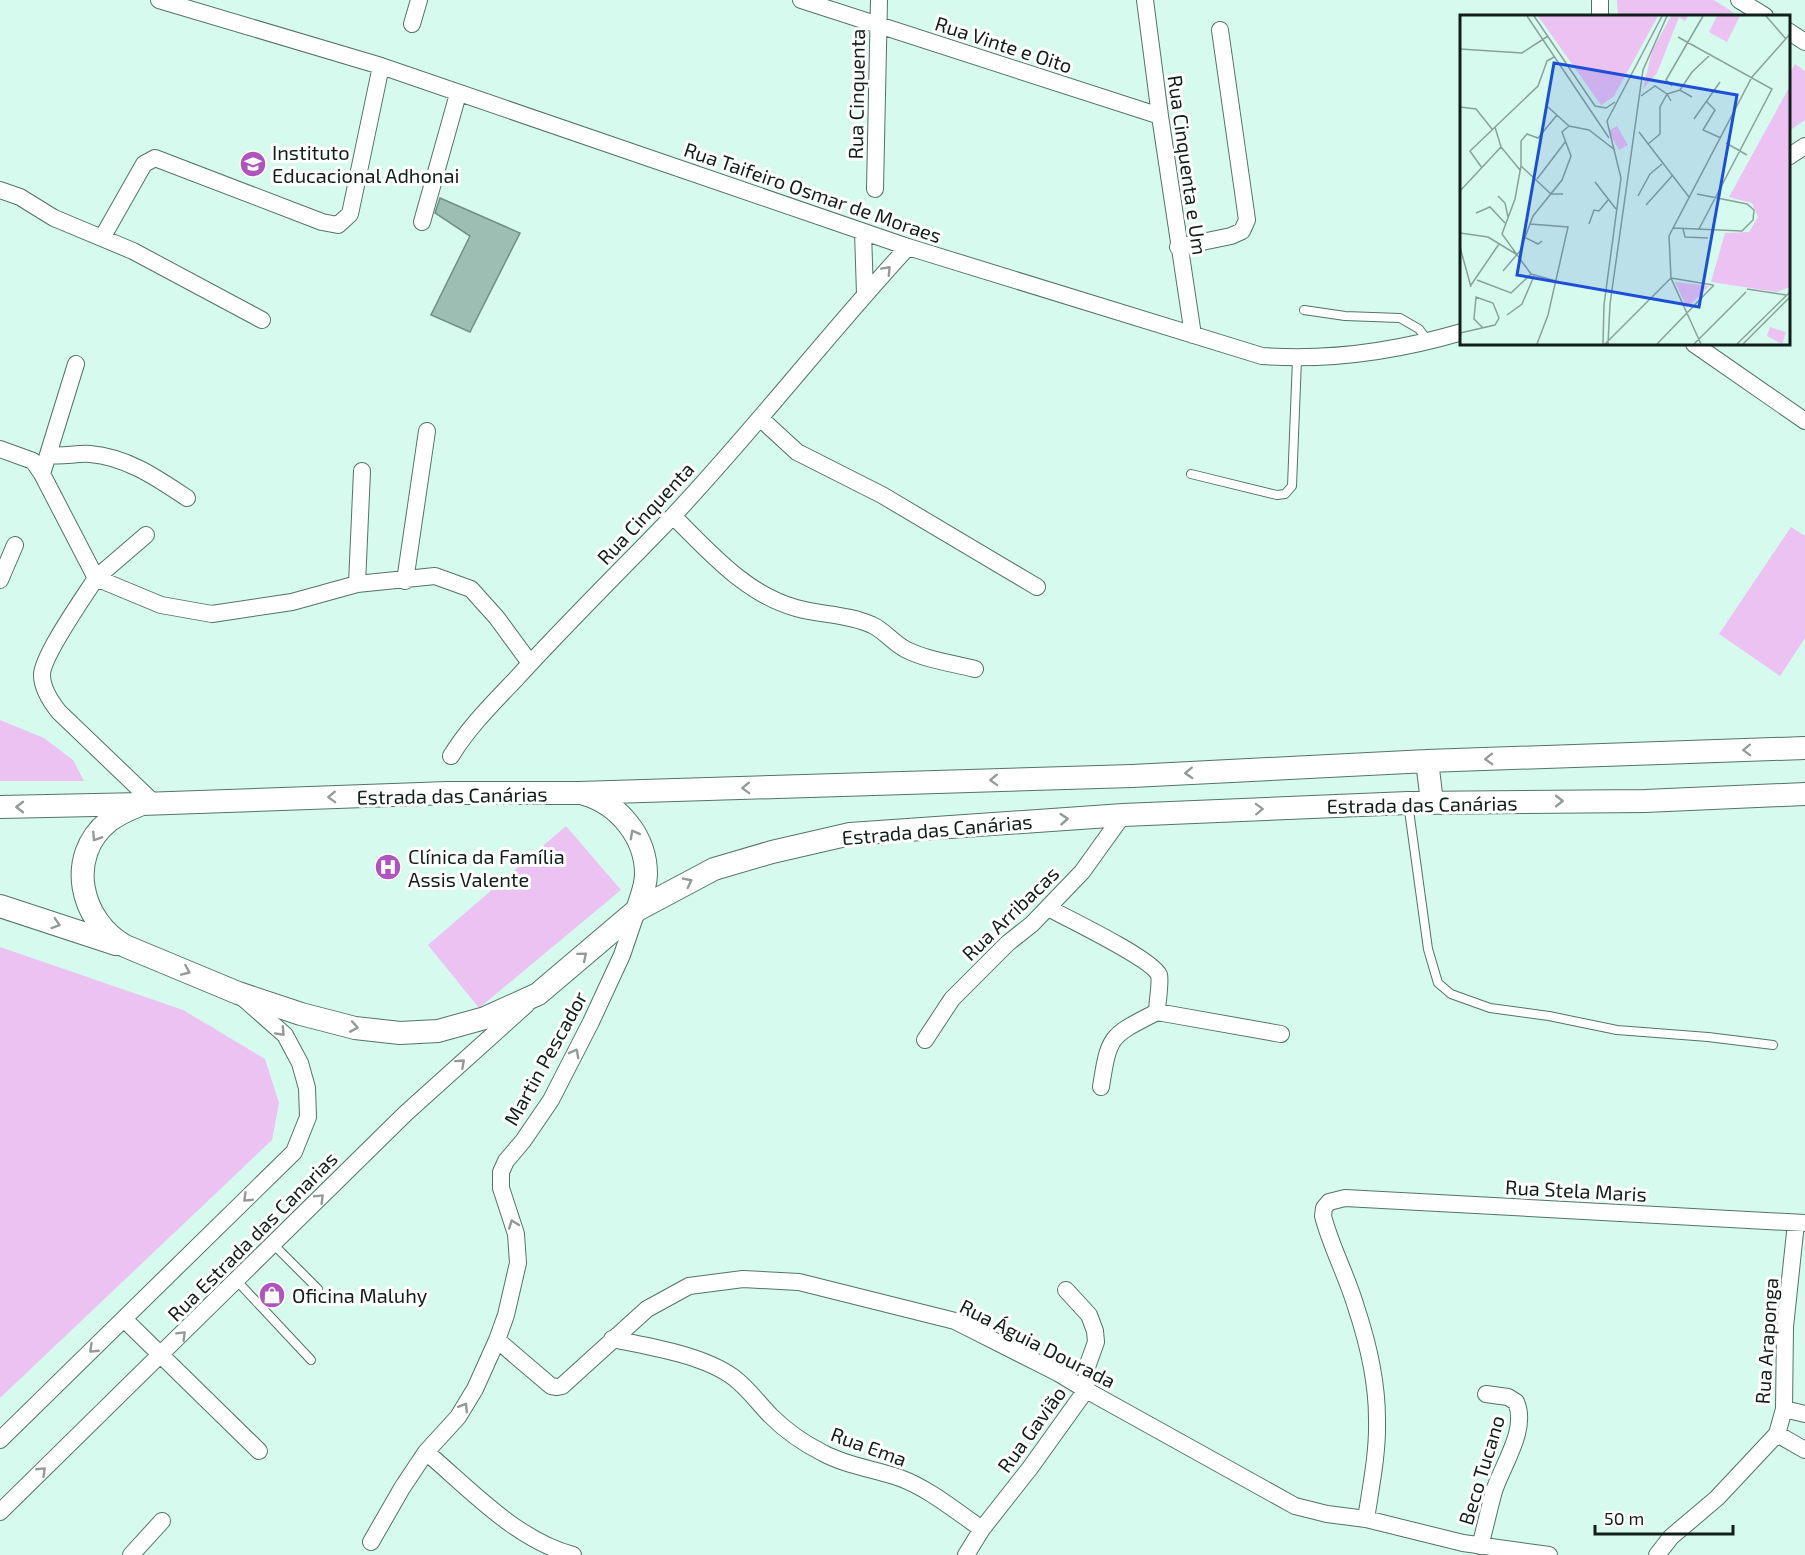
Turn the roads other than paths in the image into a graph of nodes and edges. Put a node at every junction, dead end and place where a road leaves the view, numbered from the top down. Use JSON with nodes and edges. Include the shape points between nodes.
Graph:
{"nodes":[{"id":1,"x":159,"y":0,"type":"edge"},
{"id":2,"x":419,"y":0,"type":"edge"},
{"id":3,"x":801,"y":0,"type":"edge"},
{"id":4,"x":879,"y":0,"type":"edge"},
{"id":5,"x":1145,"y":0,"type":"edge"},
{"id":6,"x":1739,"y":0,"type":"edge"},
{"id":7,"x":1763,"y":15,"type":"edge"},
{"id":8,"x":412,"y":24,"type":"dead end"},
{"id":9,"x":878,"y":25,"type":"junction"},
{"id":10,"x":1220,"y":30,"type":"dead end"},
{"id":11,"x":1790,"y":33,"type":"edge"},
{"id":12,"x":1805,"y":42,"type":"edge"},
{"id":13,"x":381,"y":66,"type":"junction"},
{"id":14,"x":458,"y":94,"type":"junction"},
{"id":15,"x":1160,"y":116,"type":"junction"},
{"id":16,"x":1805,"y":146,"type":"edge"},
{"id":17,"x":1790,"y":156,"type":"edge"},
{"id":18,"x":874,"y":189,"type":"dead end"},
{"id":19,"x":0,"y":190,"type":"edge"},
{"id":20,"x":422,"y":222,"type":"dead end"},
{"id":21,"x":863,"y":232,"type":"junction"},
{"id":22,"x":102,"y":238,"type":"junction"},
{"id":23,"x":908,"y":247,"type":"junction"},
{"id":24,"x":1178,"y":247,"type":"junction"},
{"id":25,"x":865,"y":294,"type":"junction"},
{"id":26,"x":1304,"y":310,"type":"dead end"},
{"id":27,"x":262,"y":320,"type":"dead end"},
{"id":28,"x":1460,"y":332,"type":"edge"},
{"id":29,"x":1193,"y":335,"type":"junction"},
{"id":30,"x":1428,"y":342,"type":"junction"},
{"id":31,"x":1695,"y":345,"type":"edge"},
{"id":32,"x":1297,"y":359,"type":"junction"},
{"id":33,"x":76,"y":364,"type":"dead end"},
{"id":34,"x":761,"y":419,"type":"junction"},
{"id":35,"x":1805,"y":421,"type":"edge"},
{"id":36,"x":427,"y":430,"type":"dead end"},
{"id":37,"x":0,"y":449,"type":"edge"},
{"id":38,"x":49,"y":456,"type":"junction"},
{"id":39,"x":362,"y":471,"type":"dead end"},
{"id":40,"x":42,"y":474,"type":"junction"},
{"id":41,"x":1191,"y":474,"type":"dead end"},
{"id":42,"x":187,"y":498,"type":"dead end"},
{"id":43,"x":673,"y":516,"type":"junction"},
{"id":44,"x":146,"y":535,"type":"dead end"},
{"id":45,"x":15,"y":545,"type":"dead end"},
{"id":46,"x":96,"y":578,"type":"junction"},
{"id":47,"x":0,"y":580,"type":"edge"},
{"id":48,"x":405,"y":580,"type":"junction"},
{"id":49,"x":357,"y":584,"type":"junction"},
{"id":50,"x":1037,"y":587,"type":"dead end"},
{"id":51,"x":530,"y":663,"type":"junction"},
{"id":52,"x":975,"y":669,"type":"dead end"},
{"id":53,"x":1805,"y":748,"type":"edge"},
{"id":54,"x":451,"y":756,"type":"dead end"},
{"id":55,"x":1427,"y":761,"type":"junction"},
{"id":56,"x":579,"y":793,"type":"junction"},
{"id":57,"x":1805,"y":794,"type":"edge"},
{"id":58,"x":1432,"y":802,"type":"junction"},
{"id":59,"x":1408,"y":803,"type":"junction"},
{"id":60,"x":148,"y":804,"type":"junction"},
{"id":61,"x":0,"y":807,"type":"edge"},
{"id":62,"x":1123,"y":815,"type":"junction"},
{"id":63,"x":0,"y":906,"type":"edge"},
{"id":64,"x":1048,"y":908,"type":"junction"},
{"id":65,"x":637,"y":910,"type":"junction"},
{"id":66,"x":134,"y":950,"type":"junction"},
{"id":67,"x":238,"y":993,"type":"junction"},
{"id":68,"x":538,"y":994,"type":"junction"},
{"id":69,"x":1156,"y":1012,"type":"junction"},
{"id":70,"x":1281,"y":1034,"type":"dead end"},
{"id":71,"x":925,"y":1040,"type":"dead end"},
{"id":72,"x":1773,"y":1045,"type":"dead end"},
{"id":73,"x":1101,"y":1087,"type":"dead end"},
{"id":74,"x":1800,"y":1223,"type":"edge"},
{"id":75,"x":273,"y":1244,"type":"junction"},
{"id":76,"x":237,"y":1281,"type":"junction"},
{"id":77,"x":318,"y":1289,"type":"dead end"},
{"id":78,"x":1066,"y":1290,"type":"dead end"},
{"id":79,"x":124,"y":1319,"type":"junction"},
{"id":80,"x":612,"y":1339,"type":"junction"},
{"id":81,"x":497,"y":1340,"type":"junction"},
{"id":82,"x":161,"y":1356,"type":"junction"},
{"id":83,"x":311,"y":1360,"type":"dead end"},
{"id":84,"x":1086,"y":1390,"type":"junction"},
{"id":85,"x":1486,"y":1394,"type":"dead end"},
{"id":86,"x":1784,"y":1408,"type":"junction"},
{"id":87,"x":1805,"y":1414,"type":"edge"},
{"id":88,"x":1777,"y":1434,"type":"junction"},
{"id":89,"x":0,"y":1440,"type":"edge"},
{"id":90,"x":1805,"y":1450,"type":"edge"},
{"id":91,"x":259,"y":1451,"type":"dead end"},
{"id":92,"x":426,"y":1452,"type":"junction"},
{"id":93,"x":0,"y":1512,"type":"edge"},
{"id":94,"x":1366,"y":1519,"type":"junction"},
{"id":95,"x":162,"y":1521,"type":"dead end"},
{"id":96,"x":982,"y":1529,"type":"junction"},
{"id":97,"x":371,"y":1542,"type":"dead end"},
{"id":98,"x":1480,"y":1546,"type":"junction"},
{"id":99,"x":131,"y":1555,"type":"edge"},
{"id":100,"x":573,"y":1555,"type":"edge"},
{"id":101,"x":966,"y":1555,"type":"edge"},
{"id":102,"x":1549,"y":1555,"type":"edge"},
{"id":103,"x":1657,"y":1555,"type":"edge"}],
"edges":[{"from":1,"to":13,"type":"street","name":"Rua Taifeiro Osmar de Moraes"},
{"from":2,"to":8,"type":"street"},
{"from":3,"to":9,"type":"street","name":"Rua Vinte e Oito"},
{"from":4,"to":9,"type":"street","name":"Rua Cinquenta"},
{"from":5,"to":15,"type":"street","name":"Rua Cinquenta e Um"},
{"from":6,"to":7,"type":"street"},
{"from":9,"to":15,"type":"street","name":"Rua Vinte e Oito"},
{"from":9,"to":18,"type":"street","name":"Rua Cinquenta"},
{"from":10,"to":24,"type":"street","via":[[1247,220],[1242,231],[1231,236]]},
{"from":11,"to":12,"type":"street"},
{"from":13,"to":14,"type":"street","name":"Rua Taifeiro Osmar de Moraes"},
{"from":13,"to":22,"type":"street","via":[[350,214],[338,225],[155,158],[144,164]]},
{"from":14,"to":20,"type":"street"},
{"from":14,"to":21,"type":"street","name":"Rua Taifeiro Osmar de Moraes"},
{"from":15,"to":24,"type":"street","name":"Rua Cinquenta e Um"},
{"from":16,"to":17,"type":"street"},
{"from":19,"to":22,"type":"street"},
{"from":21,"to":23,"type":"street","name":"Rua Taifeiro Osmar de Moraes"},
{"from":21,"to":25,"type":"street"},
{"from":22,"to":27,"type":"street"},
{"from":25,"to":23,"type":"street","name":"Rua Cinquenta","one_way":true},
{"from":23,"to":29,"type":"street","name":"Rua Taifeiro Osmar de Moraes"},
{"from":24,"to":29,"type":"street","name":"Rua Cinquenta e Um"},
{"from":25,"to":34,"type":"street","name":"Rua Cinquenta"},
{"from":26,"to":30,"type":"lane","via":[[1400,318],[1419,329]]},
{"from":28,"to":30,"type":"street","name":"Rua Taifeiro Osmar de Moraes"},
{"from":29,"to":32,"type":"street","name":"Rua Taifeiro Osmar de Moraes","via":[[1262,356]]},
{"from":30,"to":32,"type":"street","name":"Rua Taifeiro Osmar de Moraes"},
{"from":31,"to":35,"type":"street"},
{"from":32,"to":41,"type":"lane","via":[[1292,486],[1285,494]]},
{"from":33,"to":38,"type":"street"},
{"from":34,"to":43,"type":"street","name":"Rua Cinquenta"},
{"from":34,"to":50,"type":"street","via":[[797,452],[882,495]]},
{"from":36,"to":48,"type":"street"},
{"from":37,"to":40,"type":"street","via":[[33,461]]},
{"from":38,"to":40,"type":"street"},
{"from":38,"to":42,"type":"street","via":[[89,453],[124,462],[147,471]]},
{"from":39,"to":49,"type":"street"},
{"from":40,"to":46,"type":"street"},
{"from":43,"to":51,"type":"street","name":"Rua Cinquenta"},
{"from":43,"to":52,"type":"street","via":[[732,572],[777,602],[864,622],[912,653]]},
{"from":44,"to":46,"type":"street"},
{"from":45,"to":47,"type":"street"},
{"from":46,"to":49,"type":"street","via":[[161,605],[212,614],[292,602]]},
{"from":46,"to":60,"type":"street","via":[[47,656],[42,675],[44,686],[59,712]]},
{"from":48,"to":49,"type":"street"},
{"from":48,"to":51,"type":"street","via":[[435,576],[471,589]]},
{"from":51,"to":54,"type":"street","name":"Rua Cinquenta"},
{"from":53,"to":55,"type":"main road","name":"Estrada das Canárias","one_way":true},
{"from":55,"to":56,"type":"main road","name":"Estrada das Canárias","one_way":true,"via":[[1132,776]]},
{"from":55,"to":58,"type":"main road"},
{"from":56,"to":60,"type":"main road","name":"Estrada das Canárias","one_way":true,"via":[[448,793]]},
{"from":65,"to":56,"type":"main road","one_way":true,"via":[[646,873],[637,837],[613,808]]},
{"from":58,"to":57,"type":"main road","name":"Estrada das Canárias","one_way":true,"via":[[1645,801]]},
{"from":58,"to":59,"type":"main road","name":"Estrada das Canárias"},
{"from":62,"to":59,"type":"main road","name":"Estrada das Canárias","one_way":true},
{"from":59,"to":72,"type":"lane","via":[[1428,949],[1438,982],[1451,994],[1490,1008],[1617,1030]]},
{"from":60,"to":61,"type":"main road","name":"Estrada das Canárias","one_way":true},
{"from":60,"to":66,"type":"main road","one_way":true,"via":[[123,811],[107,822],[94,837],[82,874],[90,912],[109,935]]},
{"from":62,"to":64,"type":"street","name":"Rua Arribacas","via":[[1082,872]]},
{"from":65,"to":62,"type":"main road","name":"Estrada das Canárias","one_way":true,"via":[[714,869],[850,834]]},
{"from":63,"to":66,"type":"main road","one_way":true},
{"from":64,"to":69,"type":"street","via":[[1155,970],[1160,980]]},
{"from":64,"to":71,"type":"street","name":"Rua Arribacas","via":[[952,999]]},
{"from":68,"to":65,"type":"main road","name":"Estrada das Canárias","one_way":true},
{"from":81,"to":65,"type":"street","name":"Martin Pescador","one_way":true,"via":[[518,1263],[516,1234],[501,1188],[501,1172],[551,1100],[622,955]]},
{"from":66,"to":67,"type":"main road","name":"Estrada das Canárias","one_way":true},
{"from":67,"to":68,"type":"main road","name":"Estrada das Canárias","one_way":true,"via":[[355,1028],[400,1033],[438,1031],[485,1018]]},
{"from":67,"to":79,"type":"street","name":"Rua Estrada das Canarias","one_way":true,"via":[[285,1035],[300,1063],[307,1088],[308,1117],[294,1152]]},
{"from":75,"to":68,"type":"street","name":"Rua Estrada das Canarias","one_way":true,"via":[[406,1113]]},
{"from":69,"to":70,"type":"street"},
{"from":69,"to":73,"type":"street","via":[[1113,1038]]},
{"from":74,"to":86,"type":"street","name":"Rua Araponga","via":[[1785,1327]]},
{"from":74,"to":94,"type":"street","name":"Rua Stela Maris","via":[[1345,1198],[1329,1202],[1323,1216],[1366,1339],[1373,1378],[1375,1460]]},
{"from":75,"to":76,"type":"street","name":"Rua Estrada das Canarias"},
{"from":75,"to":77,"type":"lane"},
{"from":82,"to":76,"type":"street","name":"Rua Estrada das Canarias","one_way":true},
{"from":76,"to":83,"type":"lane"},
{"from":78,"to":84,"type":"street","name":"Rua Gavião","via":[[1089,1315],[1095,1331]]},
{"from":79,"to":82,"type":"street"},
{"from":79,"to":89,"type":"street","name":"Rua Estrada das Canarias","one_way":true},
{"from":80,"to":81,"type":"street","name":"Rua Águia Dourada","via":[[557,1387]]},
{"from":80,"to":84,"type":"street","name":"Rua Águia Dourada","via":[[647,1309],[689,1286],[743,1279],[799,1282],[955,1321]]},
{"from":80,"to":96,"type":"street","name":"Rua Ema","via":[[700,1361],[731,1376],[772,1418],[822,1453],[903,1479]]},
{"from":92,"to":81,"type":"street","name":"Martin Pescador","one_way":true,"via":[[458,1417]]},
{"from":82,"to":91,"type":"street"},
{"from":93,"to":82,"type":"street","name":"Rua Estrada das Canarias","one_way":true},
{"from":84,"to":94,"type":"street","name":"Rua Águia Dourada","via":[[1294,1506]]},
{"from":84,"to":96,"type":"street","name":"Rua Gavião"},
{"from":85,"to":98,"type":"street","name":"Beco Tucano","via":[[1516,1402],[1520,1419],[1517,1438],[1494,1491]]},
{"from":86,"to":87,"type":"street"},
{"from":86,"to":88,"type":"street","name":"Rua Araponga"},
{"from":88,"to":90,"type":"street"},
{"from":88,"to":103,"type":"street","name":"Rua Araponga"},
{"from":92,"to":97,"type":"street","name":"Martin Pescador"},
{"from":92,"to":100,"type":"street","via":[[515,1528],[554,1550]]},
{"from":94,"to":98,"type":"street","name":"Rua Águia Dourada"},
{"from":95,"to":99,"type":"street"},
{"from":96,"to":101,"type":"street","name":"Rua Gavião"},
{"from":98,"to":102,"type":"street","name":"Rua Águia Dourada"}]}
